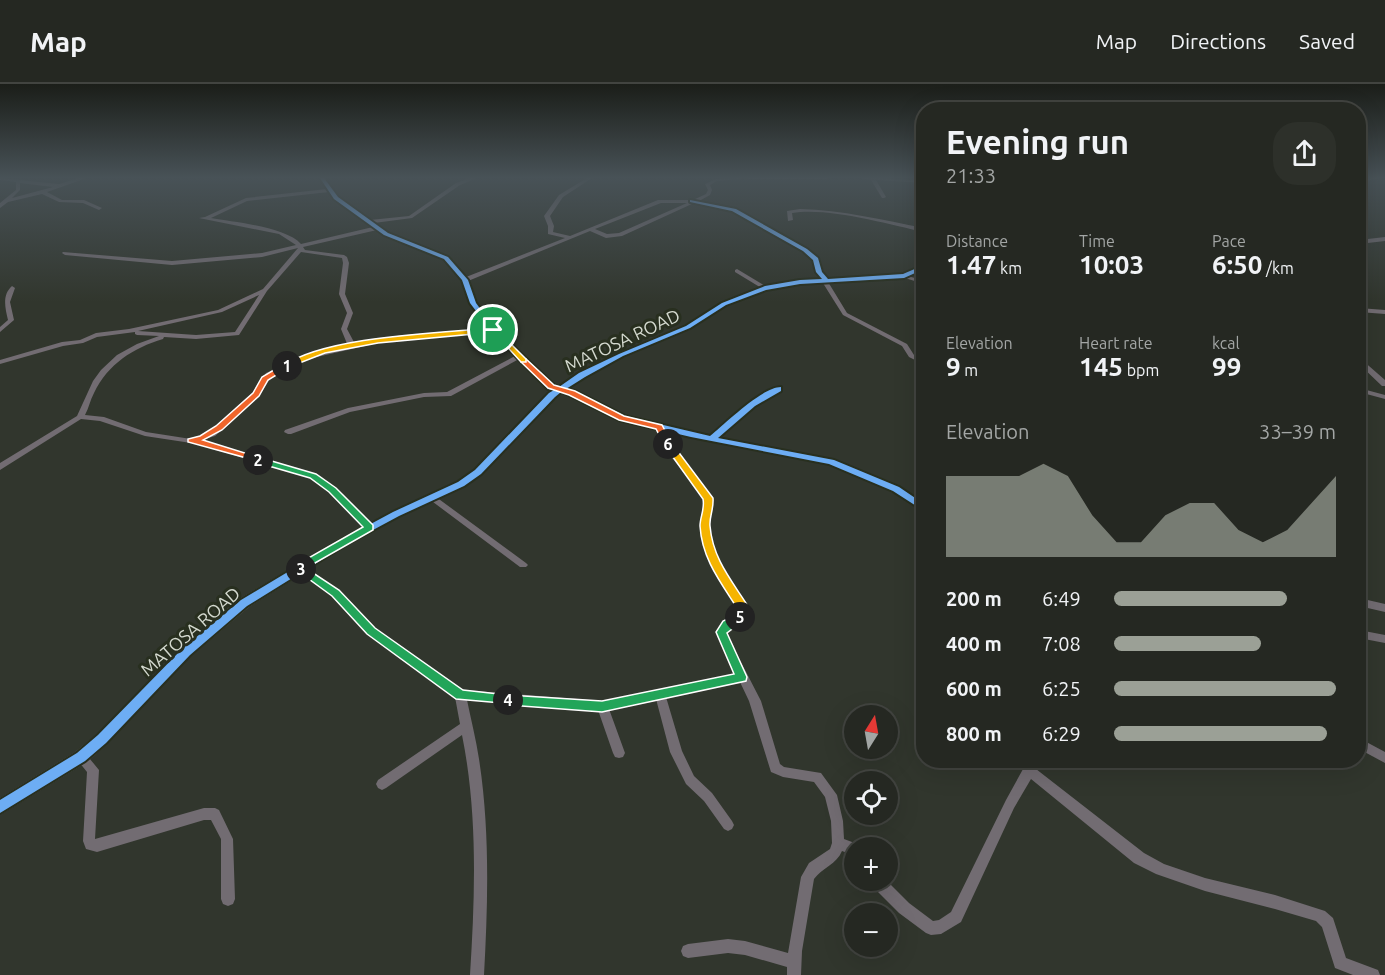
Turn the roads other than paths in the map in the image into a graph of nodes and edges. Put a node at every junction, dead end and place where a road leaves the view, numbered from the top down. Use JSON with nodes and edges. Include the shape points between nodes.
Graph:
{"nodes":[{"id":1,"x":212,"y":220,"type":"edge"},
{"id":2,"x":366,"y":220,"type":"edge"},
{"id":3,"x":389,"y":220,"type":"edge"},
{"id":4,"x":548,"y":220,"type":"edge"},
{"id":5,"x":616,"y":220,"type":"edge"},
{"id":6,"x":653,"y":220,"type":"edge"},
{"id":7,"x":751,"y":220,"type":"edge"},
{"id":8,"x":859,"y":220,"type":"edge"},
{"id":9,"x":882,"y":220,"type":"edge"},
{"id":10,"x":369,"y":222,"type":"junction"},
{"id":11,"x":898,"y":225,"type":"junction"},
{"id":12,"x":378,"y":228,"type":"junction"},
{"id":13,"x":916,"y":228,"type":"edge"},
{"id":14,"x":591,"y":230,"type":"junction"},
{"id":15,"x":550,"y":233,"type":"junction"},
{"id":16,"x":569,"y":237,"type":"junction"},
{"id":17,"x":1385,"y":239,"type":"edge"},
{"id":18,"x":1366,"y":241,"type":"edge"},
{"id":19,"x":548,"y":244,"type":"junction"},
{"id":20,"x":300,"y":248,"type":"junction"},
{"id":21,"x":65,"y":253,"type":"dead end"},
{"id":22,"x":737,"y":271,"type":"dead end"},
{"id":23,"x":916,"y":271,"type":"edge"},
{"id":24,"x":904,"y":276,"type":"junction"},
{"id":25,"x":465,"y":280,"type":"junction"},
{"id":26,"x":826,"y":280,"type":"junction"},
{"id":27,"x":916,"y":280,"type":"edge"},
{"id":28,"x":12,"y":288,"type":"dead end"},
{"id":29,"x":765,"y":288,"type":"junction"},
{"id":30,"x":265,"y":290,"type":"junction"},
{"id":31,"x":1366,"y":310,"type":"edge"},
{"id":32,"x":1385,"y":312,"type":"edge"},
{"id":33,"x":0,"y":330,"type":"edge"},
{"id":34,"x":493,"y":330,"type":"junction"},
{"id":35,"x":129,"y":331,"type":"junction"},
{"id":36,"x":168,"y":336,"type":"junction"},
{"id":37,"x":352,"y":346,"type":"junction"},
{"id":38,"x":520,"y":356,"type":"junction"},
{"id":39,"x":916,"y":358,"type":"edge"},
{"id":40,"x":0,"y":362,"type":"edge"},
{"id":41,"x":1366,"y":366,"type":"edge"},
{"id":42,"x":1385,"y":384,"type":"edge"},
{"id":43,"x":558,"y":389,"type":"junction"},
{"id":44,"x":778,"y":389,"type":"dead end"},
{"id":45,"x":1366,"y":392,"type":"edge"},
{"id":46,"x":1366,"y":396,"type":"edge"},
{"id":47,"x":1385,"y":399,"type":"edge"},
{"id":48,"x":80,"y":417,"type":"junction"},
{"id":49,"x":659,"y":427,"type":"junction"},
{"id":50,"x":288,"y":432,"type":"dead end"},
{"id":51,"x":712,"y":439,"type":"junction"},
{"id":52,"x":191,"y":441,"type":"junction"},
{"id":53,"x":0,"y":467,"type":"edge"},
{"id":54,"x":432,"y":497,"type":"junction"},
{"id":55,"x":916,"y":503,"type":"edge"},
{"id":56,"x":369,"y":527,"type":"junction"},
{"id":57,"x":523,"y":565,"type":"dead end"},
{"id":58,"x":300,"y":567,"type":"junction"},
{"id":59,"x":1366,"y":604,"type":"edge"},
{"id":60,"x":1385,"y":608,"type":"edge"},
{"id":61,"x":1366,"y":635,"type":"edge"},
{"id":62,"x":1385,"y":639,"type":"edge"},
{"id":63,"x":741,"y":677,"type":"junction"},
{"id":64,"x":660,"y":694,"type":"junction"},
{"id":65,"x":460,"y":695,"type":"junction"},
{"id":66,"x":602,"y":706,"type":"junction"},
{"id":67,"x":465,"y":727,"type":"junction"},
{"id":68,"x":1366,"y":746,"type":"edge"},
{"id":69,"x":619,"y":753,"type":"dead end"},
{"id":70,"x":81,"y":757,"type":"junction"},
{"id":71,"x":1385,"y":758,"type":"edge"},
{"id":72,"x":1030,"y":768,"type":"edge"},
{"id":73,"x":1035,"y":768,"type":"edge"},
{"id":74,"x":382,"y":784,"type":"dead end"},
{"id":75,"x":0,"y":807,"type":"edge"},
{"id":76,"x":728,"y":825,"type":"dead end"},
{"id":77,"x":838,"y":843,"type":"junction"},
{"id":78,"x":844,"y":845,"type":"edge"},
{"id":79,"x":887,"y":891,"type":"edge"},
{"id":80,"x":228,"y":899,"type":"dead end"},
{"id":81,"x":688,"y":951,"type":"dead end"},
{"id":82,"x":794,"y":969,"type":"edge"},
{"id":83,"x":477,"y":975,"type":"edge"},
{"id":84,"x":1373,"y":975,"type":"edge"}],
"edges":[{"from":1,"to":20,"type":"street","via":[[281,233]]},
{"from":2,"to":10,"type":"street"},
{"from":3,"to":10,"type":"street"},
{"from":4,"to":15,"type":"street"},
{"from":5,"to":14,"type":"street"},
{"from":6,"to":14,"type":"street","via":[[616,237]]},
{"from":7,"to":26,"type":"street","via":[[805,250],[816,259]]},
{"from":8,"to":11,"type":"street"},
{"from":9,"to":11,"type":"street"},
{"from":10,"to":12,"type":"street"},
{"from":11,"to":13,"type":"street"},
{"from":12,"to":20,"type":"street"},
{"from":12,"to":25,"type":"street","via":[[399,241],[443,256]]},
{"from":14,"to":16,"type":"street"},
{"from":15,"to":16,"type":"street"},
{"from":15,"to":19,"type":"street"},
{"from":16,"to":19,"type":"street"},
{"from":17,"to":18,"type":"street"},
{"from":19,"to":25,"type":"street"},
{"from":20,"to":21,"type":"street","via":[[162,263]]},
{"from":20,"to":30,"type":"street"},
{"from":20,"to":37,"type":"street","via":[[339,255],[346,260],[342,294],[349,307],[344,329]]},
{"from":22,"to":29,"type":"street"},
{"from":23,"to":24,"type":"street","name":"MATOSA ROAD"},
{"from":24,"to":26,"type":"street","name":"MATOSA ROAD"},
{"from":24,"to":27,"type":"street"},
{"from":25,"to":34,"type":"street","via":[[475,307]]},
{"from":26,"to":29,"type":"street","name":"MATOSA ROAD"},
{"from":26,"to":39,"type":"street","via":[[845,314],[905,345]]},
{"from":28,"to":33,"type":"street","via":[[7,302],[11,321]]},
{"from":29,"to":43,"type":"street","name":"MATOSA ROAD","via":[[724,304],[688,327],[621,355]]},
{"from":30,"to":35,"type":"street","via":[[212,313]]},
{"from":30,"to":36,"type":"street","via":[[237,334]]},
{"from":31,"to":32,"type":"street"},
{"from":34,"to":37,"type":"street"},
{"from":34,"to":38,"type":"street"},
{"from":35,"to":36,"type":"street"},
{"from":35,"to":40,"type":"street","via":[[96,335]]},
{"from":36,"to":48,"type":"street","via":[[143,343],[109,363],[90,392]]},
{"from":37,"to":52,"type":"street","via":[[306,357],[269,375],[256,394],[212,434]]},
{"from":38,"to":43,"type":"street","via":[[546,384]]},
{"from":38,"to":50,"type":"street","via":[[448,394],[348,410]]},
{"from":41,"to":42,"type":"street"},
{"from":43,"to":49,"type":"street","via":[[622,418]]},
{"from":43,"to":54,"type":"street","name":"MATOSA ROAD","via":[[478,472]]},
{"from":44,"to":51,"type":"street","via":[[752,404]]},
{"from":45,"to":47,"type":"street"},
{"from":46,"to":47,"type":"street"},
{"from":48,"to":52,"type":"street"},
{"from":48,"to":53,"type":"street"},
{"from":49,"to":51,"type":"street"},
{"from":49,"to":63,"type":"street","via":[[672,452],[708,498],[705,525],[712,561],[745,611],[721,632]]},
{"from":51,"to":55,"type":"street","via":[[831,462],[896,489]]},
{"from":52,"to":56,"type":"street","via":[[313,476],[333,490]]},
{"from":54,"to":56,"type":"street","name":"MATOSA ROAD"},
{"from":54,"to":57,"type":"street"},
{"from":56,"to":58,"type":"street","name":"MATOSA ROAD"},
{"from":58,"to":65,"type":"street","via":[[335,593],[371,631]]},
{"from":58,"to":70,"type":"street","name":"MATOSA ROAD","via":[[227,616]]},
{"from":59,"to":60,"type":"street"},
{"from":61,"to":62,"type":"street"},
{"from":63,"to":64,"type":"street"},
{"from":63,"to":77,"type":"street","via":[[759,712],[775,768],[811,775],[826,787],[837,821]]},
{"from":64,"to":66,"type":"street"},
{"from":64,"to":76,"type":"street","via":[[676,752],[690,780]]},
{"from":65,"to":66,"type":"street"},
{"from":65,"to":67,"type":"street"},
{"from":66,"to":69,"type":"street"},
{"from":67,"to":74,"type":"street"},
{"from":67,"to":83,"type":"street","via":[[473,759],[479,830]]},
{"from":68,"to":71,"type":"street"},
{"from":70,"to":75,"type":"street","name":"MATOSA ROAD"},
{"from":70,"to":80,"type":"street","via":[[93,770],[89,841],[92,845],[214,814],[227,838]]},
{"from":72,"to":79,"type":"street","via":[[956,917],[932,928]]},
{"from":73,"to":84,"type":"street","via":[[1158,870],[1320,916],[1328,923],[1340,963]]},
{"from":77,"to":78,"type":"street"},
{"from":77,"to":82,"type":"street","via":[[835,853],[808,877]]},
{"from":81,"to":82,"type":"street","via":[[728,945]]}]}
